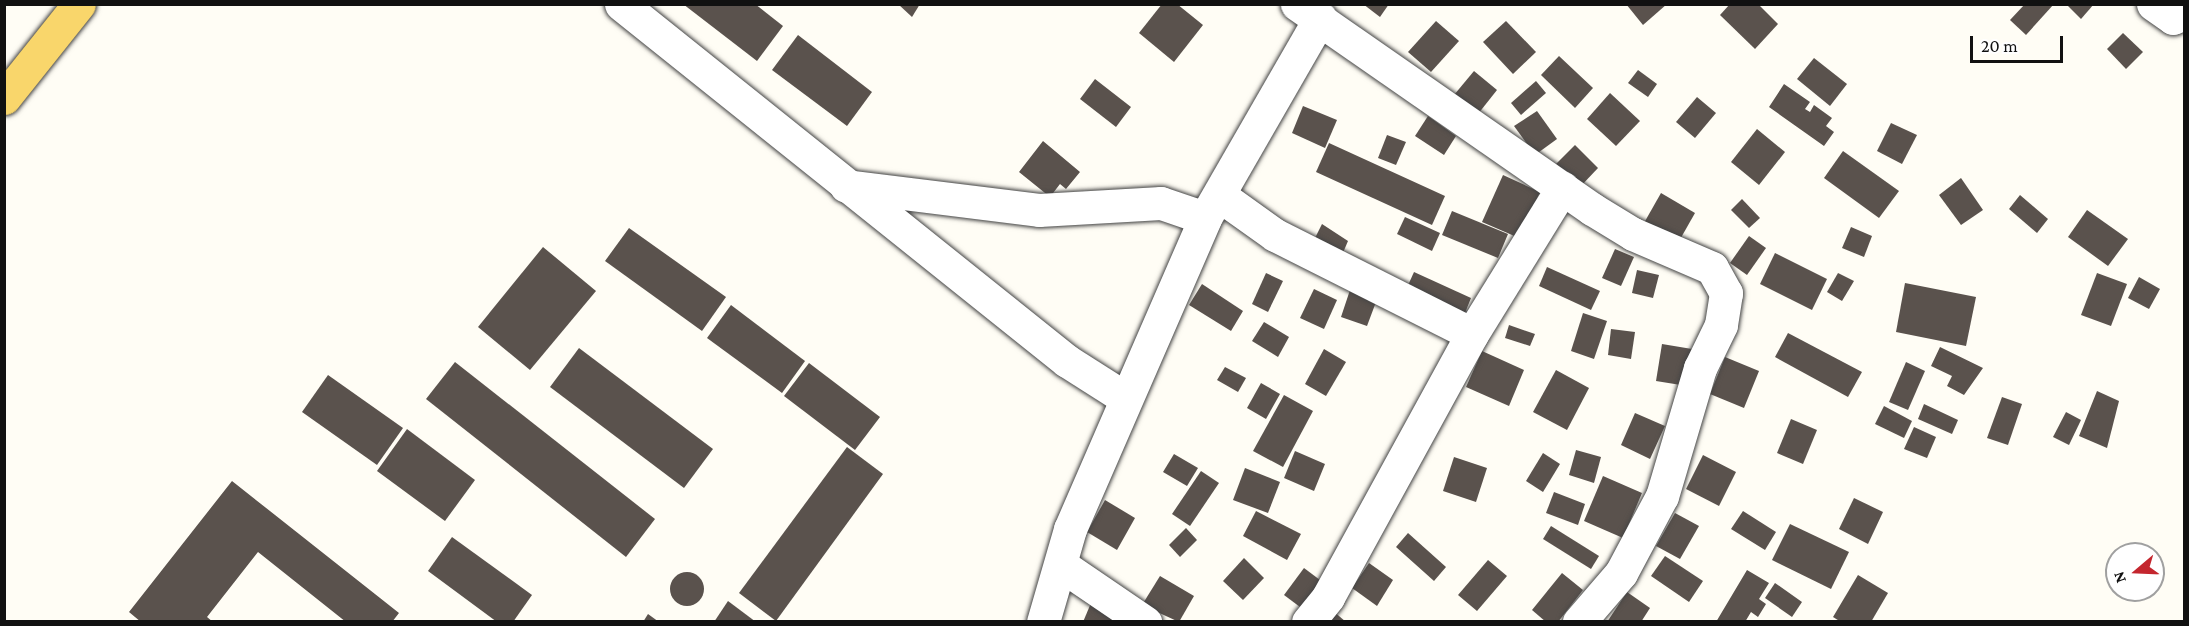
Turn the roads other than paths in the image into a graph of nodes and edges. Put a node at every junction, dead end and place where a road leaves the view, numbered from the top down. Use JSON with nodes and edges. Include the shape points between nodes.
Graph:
{"nodes":[{"id":1,"x":80,"y":4,"type":"edge"},
{"id":2,"x":621,"y":4,"type":"edge"},
{"id":3,"x":2153,"y":4,"type":"edge"},
{"id":4,"x":1308,"y":11,"type":"edge"},
{"id":5,"x":2184,"y":13,"type":"edge"},
{"id":6,"x":9,"y":81,"type":"edge"},
{"id":7,"x":843,"y":185,"type":"junction"},
{"id":8,"x":1562,"y":189,"type":"junction"},
{"id":9,"x":1212,"y":207,"type":"junction"},
{"id":10,"x":1472,"y":334,"type":"junction"},
{"id":11,"x":1125,"y":398,"type":"junction"},
{"id":12,"x":1061,"y":565,"type":"junction"},
{"id":13,"x":1043,"y":621,"type":"edge"},
{"id":14,"x":1145,"y":621,"type":"edge"},
{"id":15,"x":1308,"y":621,"type":"edge"},
{"id":16,"x":1579,"y":621,"type":"edge"}],
"edges":[{"from":1,"to":6,"type":"main road"},
{"from":2,"to":7,"type":"street"},
{"from":3,"to":5,"type":"street","via":[[2173,18]]},
{"from":4,"to":8,"type":"street"},
{"from":4,"to":9,"type":"street"},
{"from":7,"to":9,"type":"street","via":[[1039,210],[1161,203]]},
{"from":7,"to":11,"type":"street","via":[[1067,361]]},
{"from":8,"to":10,"type":"street"},
{"from":8,"to":16,"type":"street","via":[[1633,234],[1712,268],[1726,293],[1721,325],[1700,368],[1662,496],[1621,573]]},
{"from":9,"to":10,"type":"street"},
{"from":9,"to":11,"type":"street"},
{"from":10,"to":15,"type":"street","via":[[1328,597]]},
{"from":11,"to":12,"type":"street"},
{"from":12,"to":13,"type":"street"},
{"from":12,"to":14,"type":"street"}]}
